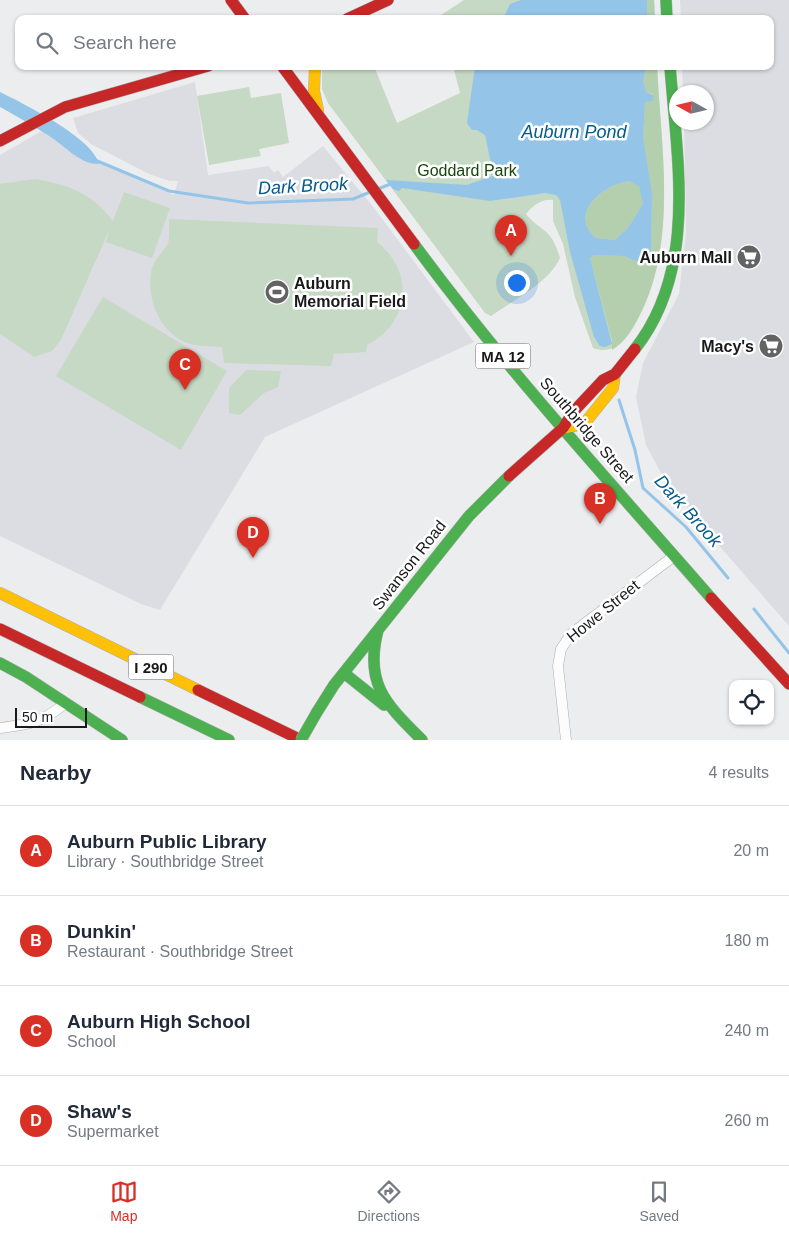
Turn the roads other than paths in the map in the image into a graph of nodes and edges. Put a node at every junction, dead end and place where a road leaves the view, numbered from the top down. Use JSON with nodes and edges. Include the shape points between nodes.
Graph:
{"nodes":[{"id":1,"x":231,"y":0,"type":"edge"},
{"id":2,"x":388,"y":0,"type":"edge"},
{"id":3,"x":666,"y":0,"type":"edge"},
{"id":4,"x":242,"y":15,"type":"edge"},
{"id":5,"x":355,"y":15,"type":"edge"},
{"id":6,"x":667,"y":15,"type":"edge"},
{"id":7,"x":194,"y":70,"type":"edge"},
{"id":8,"x":285,"y":70,"type":"edge"},
{"id":9,"x":315,"y":70,"type":"edge"},
{"id":10,"x":670,"y":70,"type":"edge"},
{"id":11,"x":320,"y":115,"type":"junction"},
{"id":12,"x":0,"y":141,"type":"edge"},
{"id":13,"x":563,"y":428,"type":"junction"},
{"id":14,"x":674,"y":556,"type":"junction"},
{"id":15,"x":0,"y":593,"type":"edge"},
{"id":16,"x":0,"y":629,"type":"edge"},
{"id":17,"x":378,"y":630,"type":"junction"},
{"id":18,"x":0,"y":663,"type":"edge"},
{"id":19,"x":344,"y":673,"type":"junction"},
{"id":20,"x":789,"y":684,"type":"edge"},
{"id":21,"x":66,"y":703,"type":"junction"},
{"id":22,"x":399,"y":717,"type":"junction"},
{"id":23,"x":0,"y":728,"type":"edge"},
{"id":24,"x":122,"y":740,"type":"edge"},
{"id":25,"x":229,"y":740,"type":"edge"},
{"id":26,"x":301,"y":740,"type":"edge"},
{"id":27,"x":422,"y":740,"type":"edge"},
{"id":28,"x":566,"y":740,"type":"edge"}],
"edges":[{"from":1,"to":4,"type":"main road"},
{"from":2,"to":5,"type":"main road"},
{"from":3,"to":6,"type":"main road"},
{"from":7,"to":12,"type":"main road","via":[[65,107]]},
{"from":8,"to":11,"type":"main road","name":"Southbridge Street","number":"MA 12"},
{"from":9,"to":11,"type":"main road","via":[[314,91]]},
{"from":10,"to":13,"type":"main road","via":[[678,202],[674,264],[664,300],[652,326],[615,374],[613,388],[584,424]]},
{"from":11,"to":13,"type":"main road","name":"Southbridge Street","number":"MA 12","via":[[443,284]]},
{"from":13,"to":14,"type":"main road","name":"Southbridge Street","number":"MA 12"},
{"from":13,"to":17,"type":"main road","name":"Swanson Road","via":[[475,510]]},
{"from":14,"to":20,"type":"main road","name":"Southbridge Street","number":"MA 12"},
{"from":14,"to":28,"type":"street","name":"Howe Street","via":[[565,641],[558,668]]},
{"from":15,"to":26,"type":"main road","number":"I 290"},
{"from":16,"to":25,"type":"main road","number":"I 290"},
{"from":17,"to":19,"type":"main road","name":"Swanson Road"},
{"from":17,"to":22,"type":"main road","via":[[371,655],[372,670],[379,690]]},
{"from":18,"to":21,"type":"main road"},
{"from":19,"to":22,"type":"main road"},
{"from":19,"to":26,"type":"main road","name":"Swanson Road","bridge":true},
{"from":21,"to":23,"type":"street","via":[[35,723]]},
{"from":21,"to":24,"type":"main road"},
{"from":22,"to":27,"type":"main road"}]}
